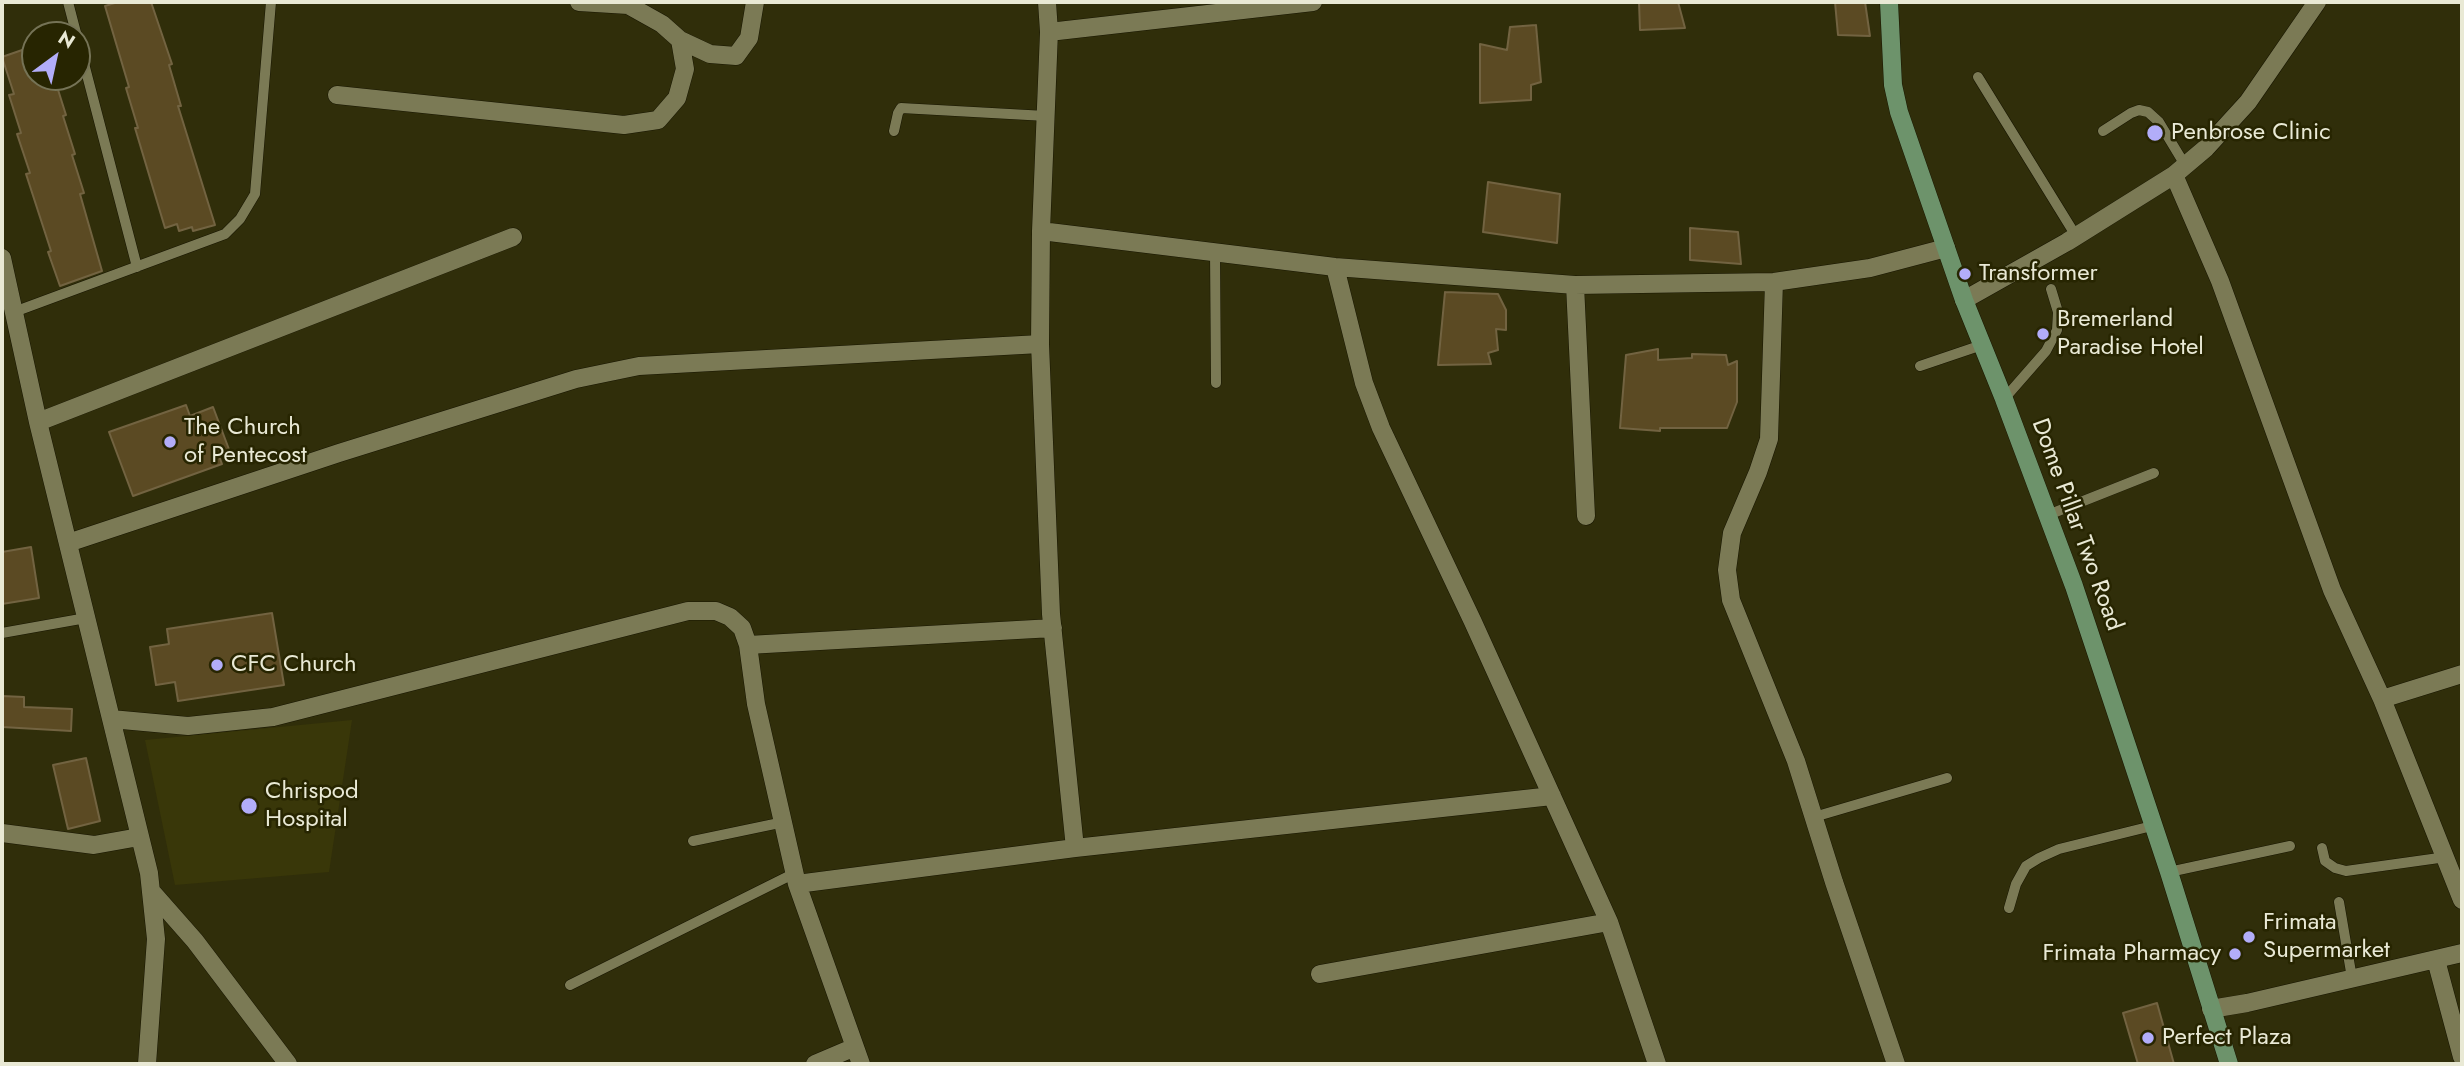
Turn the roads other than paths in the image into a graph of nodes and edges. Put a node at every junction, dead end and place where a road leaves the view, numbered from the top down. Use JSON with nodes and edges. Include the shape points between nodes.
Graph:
{"nodes":[{"id":1,"x":68,"y":2,"type":"edge"},
{"id":2,"x":271,"y":2,"type":"edge"},
{"id":3,"x":579,"y":2,"type":"edge"},
{"id":4,"x":755,"y":2,"type":"edge"},
{"id":5,"x":1047,"y":2,"type":"edge"},
{"id":6,"x":1313,"y":2,"type":"edge"},
{"id":7,"x":1889,"y":2,"type":"edge"},
{"id":8,"x":2317,"y":2,"type":"edge"},
{"id":9,"x":628,"y":4,"type":"edge"},
{"id":10,"x":1049,"y":32,"type":"junction"},
{"id":11,"x":680,"y":40,"type":"junction"},
{"id":12,"x":1978,"y":77,"type":"dead end"},
{"id":13,"x":337,"y":95,"type":"dead end"},
{"id":14,"x":1046,"y":116,"type":"junction"},
{"id":15,"x":894,"y":131,"type":"dead end"},
{"id":16,"x":2103,"y":131,"type":"dead end"},
{"id":17,"x":2180,"y":170,"type":"junction"},
{"id":18,"x":1041,"y":231,"type":"junction"},
{"id":19,"x":2076,"y":236,"type":"junction"},
{"id":20,"x":513,"y":237,"type":"dead end"},
{"id":21,"x":1946,"y":248,"type":"junction"},
{"id":22,"x":1215,"y":251,"type":"junction"},
{"id":23,"x":2,"y":258,"type":"edge"},
{"id":24,"x":137,"y":267,"type":"junction"},
{"id":25,"x":1335,"y":267,"type":"junction"},
{"id":26,"x":1774,"y":282,"type":"junction"},
{"id":27,"x":1575,"y":285,"type":"junction"},
{"id":28,"x":5,"y":289,"type":"edge"},
{"id":29,"x":2051,"y":289,"type":"dead end"},
{"id":30,"x":1964,"y":300,"type":"junction"},
{"id":31,"x":14,"y":312,"type":"junction"},
{"id":32,"x":1040,"y":344,"type":"junction"},
{"id":33,"x":1982,"y":345,"type":"junction"},
{"id":34,"x":1920,"y":366,"type":"dead end"},
{"id":35,"x":1216,"y":383,"type":"dead end"},
{"id":36,"x":2004,"y":399,"type":"junction"},
{"id":37,"x":38,"y":422,"type":"junction"},
{"id":38,"x":2154,"y":473,"type":"dead end"},
{"id":39,"x":2048,"y":515,"type":"junction"},
{"id":40,"x":1586,"y":516,"type":"dead end"},
{"id":41,"x":68,"y":543,"type":"junction"},
{"id":42,"x":86,"y":618,"type":"junction"},
{"id":43,"x":1053,"y":628,"type":"junction"},
{"id":44,"x":2,"y":633,"type":"edge"},
{"id":45,"x":748,"y":645,"type":"junction"},
{"id":46,"x":2462,"y":674,"type":"edge"},
{"id":47,"x":2382,"y":699,"type":"junction"},
{"id":48,"x":111,"y":719,"type":"junction"},
{"id":49,"x":1947,"y":778,"type":"dead end"},
{"id":50,"x":1552,"y":796,"type":"junction"},
{"id":51,"x":1814,"y":817,"type":"junction"},
{"id":52,"x":784,"y":822,"type":"junction"},
{"id":53,"x":2152,"y":826,"type":"junction"},
{"id":54,"x":2,"y":834,"type":"edge"},
{"id":55,"x":139,"y":837,"type":"junction"},
{"id":56,"x":693,"y":841,"type":"dead end"},
{"id":57,"x":2290,"y":846,"type":"dead end"},
{"id":58,"x":1075,"y":848,"type":"junction"},
{"id":59,"x":2322,"y":848,"type":"dead end"},
{"id":60,"x":2446,"y":857,"type":"junction"},
{"id":61,"x":2169,"y":872,"type":"junction"},
{"id":62,"x":796,"y":878,"type":"junction"},
{"id":63,"x":151,"y":891,"type":"junction"},
{"id":64,"x":2462,"y":900,"type":"edge"},
{"id":65,"x":2339,"y":902,"type":"dead end"},
{"id":66,"x":2010,"y":908,"type":"dead end"},
{"id":67,"x":1609,"y":922,"type":"junction"},
{"id":68,"x":2462,"y":953,"type":"edge"},
{"id":69,"x":2436,"y":960,"type":"junction"},
{"id":70,"x":1320,"y":974,"type":"dead end"},
{"id":71,"x":2351,"y":978,"type":"junction"},
{"id":72,"x":570,"y":985,"type":"dead end"},
{"id":73,"x":2211,"y":1009,"type":"junction"},
{"id":74,"x":855,"y":1047,"type":"junction"},
{"id":75,"x":2462,"y":1057,"type":"edge"},
{"id":76,"x":147,"y":1064,"type":"edge"},
{"id":77,"x":288,"y":1064,"type":"edge"},
{"id":78,"x":815,"y":1064,"type":"edge"},
{"id":79,"x":861,"y":1064,"type":"edge"},
{"id":80,"x":1657,"y":1064,"type":"edge"},
{"id":81,"x":1896,"y":1064,"type":"edge"},
{"id":82,"x":2229,"y":1064,"type":"edge"}],
"edges":[{"from":1,"to":24,"type":"lane"},
{"from":2,"to":24,"type":"lane","via":[[255,194],[248,208],[225,234]]},
{"from":3,"to":9,"type":"street"},
{"from":4,"to":11,"type":"street","via":[[749,38],[736,56],[710,54]]},
{"from":5,"to":10,"type":"street"},
{"from":6,"to":10,"type":"street"},
{"from":7,"to":21,"type":"street","name":"Dome Pillar Two Road","via":[[1893,85],[1899,112]]},
{"from":8,"to":17,"type":"street","via":[[2226,129]]},
{"from":9,"to":11,"type":"street"},
{"from":10,"to":14,"type":"street"},
{"from":11,"to":13,"type":"street","via":[[685,69],[677,98],[658,120],[624,125]]},
{"from":12,"to":19,"type":"lane"},
{"from":14,"to":15,"type":"lane","via":[[901,107]]},
{"from":14,"to":18,"type":"street"},
{"from":16,"to":17,"type":"lane","via":[[2131,113],[2148,113],[2159,122]]},
{"from":17,"to":19,"type":"street"},
{"from":17,"to":47,"type":"street","via":[[2332,590]]},
{"from":18,"to":22,"type":"street"},
{"from":18,"to":32,"type":"street"},
{"from":19,"to":30,"type":"street"},
{"from":20,"to":37,"type":"street"},
{"from":21,"to":26,"type":"street","via":[[1870,268]]},
{"from":21,"to":30,"type":"street","name":"Dome Pillar Two Road"},
{"from":22,"to":25,"type":"street"},
{"from":22,"to":35,"type":"lane"},
{"from":23,"to":28,"type":"street"},
{"from":24,"to":31,"type":"lane"},
{"from":25,"to":27,"type":"street"},
{"from":25,"to":50,"type":"street","via":[[1364,383],[1381,428]]},
{"from":26,"to":27,"type":"street"},
{"from":26,"to":51,"type":"street","via":[[1769,439],[1732,533],[1727,570],[1731,600]]},
{"from":27,"to":40,"type":"street"},
{"from":28,"to":31,"type":"street"},
{"from":29,"to":36,"type":"lane","via":[[2057,330],[2046,351]]},
{"from":30,"to":33,"type":"street","name":"Dome Pillar Two Road"},
{"from":31,"to":37,"type":"street"},
{"from":32,"to":41,"type":"street","via":[[707,360],[614,371],[352,449]]},
{"from":32,"to":43,"type":"street"},
{"from":33,"to":34,"type":"lane"},
{"from":33,"to":36,"type":"street","name":"Dome Pillar Two Road"},
{"from":36,"to":39,"type":"street","name":"Dome Pillar Two Road"},
{"from":37,"to":41,"type":"street"},
{"from":38,"to":39,"type":"lane"},
{"from":39,"to":53,"type":"street","name":"Dome Pillar Two Road"},
{"from":41,"to":42,"type":"street"},
{"from":42,"to":44,"type":"lane"},
{"from":42,"to":48,"type":"street"},
{"from":43,"to":45,"type":"street"},
{"from":43,"to":58,"type":"street"},
{"from":45,"to":48,"type":"street","via":[[742,628],[730,617],[716,611],[688,611],[273,717],[188,726]]},
{"from":45,"to":52,"type":"street","via":[[755,704]]},
{"from":46,"to":47,"type":"street"},
{"from":47,"to":60,"type":"street"},
{"from":48,"to":55,"type":"street"},
{"from":49,"to":51,"type":"lane"},
{"from":50,"to":58,"type":"street"},
{"from":50,"to":67,"type":"street"},
{"from":51,"to":81,"type":"street"},
{"from":52,"to":56,"type":"lane"},
{"from":52,"to":62,"type":"street"},
{"from":53,"to":61,"type":"street","name":"Dome Pillar Two Road"},
{"from":53,"to":66,"type":"lane","via":[[2039,858],[2026,866]]},
{"from":54,"to":55,"type":"street","via":[[94,845]]},
{"from":55,"to":63,"type":"street"},
{"from":57,"to":61,"type":"lane"},
{"from":58,"to":62,"type":"street"},
{"from":59,"to":60,"type":"lane","via":[[2325,861],[2346,871]]},
{"from":60,"to":64,"type":"street"},
{"from":61,"to":73,"type":"street","name":"Dome Pillar Two Road"},
{"from":62,"to":72,"type":"lane"},
{"from":62,"to":74,"type":"street"},
{"from":63,"to":76,"type":"street","via":[[156,939]]},
{"from":63,"to":77,"type":"street"},
{"from":65,"to":71,"type":"lane"},
{"from":67,"to":70,"type":"street"},
{"from":67,"to":80,"type":"street"},
{"from":68,"to":69,"type":"street"},
{"from":69,"to":71,"type":"street"},
{"from":69,"to":75,"type":"street"},
{"from":71,"to":73,"type":"street"},
{"from":73,"to":82,"type":"street","name":"Dome Pillar Two Road"},
{"from":74,"to":78,"type":"street"},
{"from":74,"to":79,"type":"street"}]}
